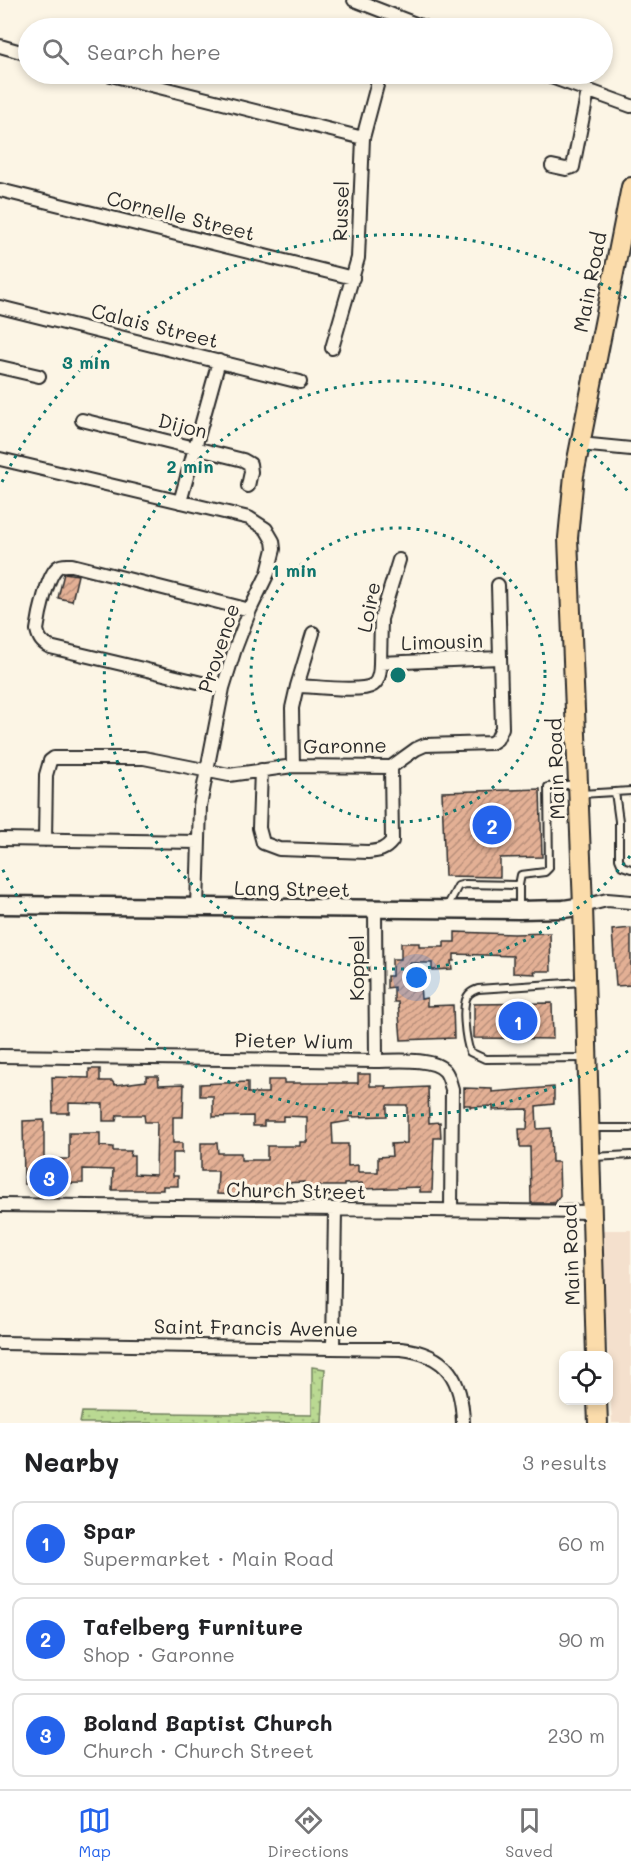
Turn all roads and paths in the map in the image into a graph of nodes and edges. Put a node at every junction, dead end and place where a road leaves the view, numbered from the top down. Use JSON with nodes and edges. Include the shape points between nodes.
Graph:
{"nodes":[{"id":1,"x":354,"y":0,"type":"edge"},
{"id":2,"x":385,"y":18,"type":"edge"},
{"id":3,"x":0,"y":46,"type":"edge"},
{"id":4,"x":18,"y":51,"type":"edge"},
{"id":5,"x":147,"y":84,"type":"edge"},
{"id":6,"x":377,"y":84,"type":"edge"},
{"id":7,"x":569,"y":84,"type":"edge"},
{"id":8,"x":588,"y":91,"type":"junction"},
{"id":9,"x":631,"y":106,"type":"edge"},
{"id":10,"x":363,"y":138,"type":"junction"},
{"id":11,"x":552,"y":166,"type":"dead end"},
{"id":12,"x":631,"y":187,"type":"edge"},
{"id":13,"x":0,"y":190,"type":"edge"},
{"id":14,"x":353,"y":278,"type":"junction"},
{"id":15,"x":0,"y":307,"type":"edge"},
{"id":16,"x":332,"y":348,"type":"dead end"},
{"id":17,"x":219,"y":361,"type":"junction"},
{"id":18,"x":0,"y":367,"type":"edge"},
{"id":19,"x":39,"y":376,"type":"dead end"},
{"id":20,"x":300,"y":382,"type":"dead end"},
{"id":21,"x":82,"y":420,"type":"dead end"},
{"id":22,"x":580,"y":444,"type":"junction"},
{"id":23,"x":195,"y":449,"type":"junction"},
{"id":24,"x":631,"y":449,"type":"edge"},
{"id":25,"x":0,"y":459,"type":"edge"},
{"id":26,"x":248,"y":486,"type":"dead end"},
{"id":27,"x":180,"y":502,"type":"junction"},
{"id":28,"x":399,"y":560,"type":"dead end"},
{"id":29,"x":498,"y":585,"type":"dead end"},
{"id":30,"x":250,"y":610,"type":"junction"},
{"id":31,"x":313,"y":633,"type":"dead end"},
{"id":32,"x":499,"y":658,"type":"junction"},
{"id":33,"x":380,"y":663,"type":"junction"},
{"id":34,"x":297,"y":686,"type":"junction"},
{"id":35,"x":223,"y":688,"type":"junction"},
{"id":36,"x":292,"y":766,"type":"junction"},
{"id":37,"x":391,"y":767,"type":"junction"},
{"id":38,"x":261,"y":770,"type":"junction"},
{"id":39,"x":206,"y":772,"type":"junction"},
{"id":40,"x":578,"y":789,"type":"junction"},
{"id":41,"x":631,"y":791,"type":"edge"},
{"id":42,"x":615,"y":792,"type":"junction"},
{"id":43,"x":1,"y":839,"type":"edge"},
{"id":44,"x":45,"y":840,"type":"junction"},
{"id":45,"x":198,"y":842,"type":"junction"},
{"id":46,"x":631,"y":869,"type":"edge"},
{"id":47,"x":519,"y":885,"type":"junction"},
{"id":48,"x":631,"y":902,"type":"edge"},
{"id":49,"x":0,"y":905,"type":"edge"},
{"id":50,"x":583,"y":906,"type":"junction"},
{"id":51,"x":197,"y":908,"type":"junction"},
{"id":52,"x":375,"y":910,"type":"junction"},
{"id":53,"x":445,"y":910,"type":"junction"},
{"id":54,"x":519,"y":910,"type":"junction"},
{"id":55,"x":585,"y":982,"type":"junction"},
{"id":56,"x":0,"y":1056,"type":"edge"},
{"id":57,"x":587,"y":1058,"type":"junction"},
{"id":58,"x":376,"y":1061,"type":"junction"},
{"id":59,"x":631,"y":1128,"type":"edge"},
{"id":60,"x":589,"y":1129,"type":"junction"},
{"id":61,"x":631,"y":1155,"type":"edge"},
{"id":62,"x":590,"y":1157,"type":"junction"},
{"id":63,"x":0,"y":1205,"type":"edge"},
{"id":64,"x":335,"y":1210,"type":"junction"},
{"id":65,"x":451,"y":1210,"type":"junction"},
{"id":66,"x":592,"y":1212,"type":"junction"},
{"id":67,"x":0,"y":1343,"type":"edge"},
{"id":68,"x":333,"y":1348,"type":"junction"},
{"id":69,"x":596,"y":1351,"type":"edge"},
{"id":70,"x":597,"y":1405,"type":"edge"},
{"id":71,"x":463,"y":1423,"type":"edge"},
{"id":72,"x":598,"y":1423,"type":"edge"}],
"edges":[{"from":1,"to":2,"type":"street"},
{"from":3,"to":4,"type":"street"},
{"from":5,"to":10,"type":"street"},
{"from":6,"to":10,"type":"street","name":"Russel"},
{"from":7,"to":8,"type":"street"},
{"from":8,"to":9,"type":"street"},
{"from":8,"to":11,"type":"street","via":[[573,167]]},
{"from":10,"to":14,"type":"street","name":"Russel","via":[[359,249]]},
{"from":12,"to":22,"type":"main road","name":"Main Road"},
{"from":13,"to":14,"type":"street","name":"Cornelle Street"},
{"from":14,"to":16,"type":"street","name":"Russel"},
{"from":15,"to":17,"type":"street","name":"Calais Street"},
{"from":17,"to":20,"type":"street","name":"Calais Street"},
{"from":17,"to":23,"type":"street"},
{"from":18,"to":19,"type":"street"},
{"from":21,"to":23,"type":"street","name":"Dijon"},
{"from":22,"to":24,"type":"street"},
{"from":22,"to":40,"type":"main road","name":"Main Road","via":[[568,538]]},
{"from":23,"to":26,"type":"street","name":"Dijon","via":[[248,462],[252,467]]},
{"from":23,"to":27,"type":"street"},
{"from":25,"to":27,"type":"street","name":"Provence"},
{"from":27,"to":30,"type":"street","name":"Provence","via":[[249,518],[270,534],[273,558]]},
{"from":28,"to":33,"type":"street","name":"Loire","via":[[381,619]]},
{"from":29,"to":32,"type":"street","name":"Garonne"},
{"from":30,"to":35,"type":"street","name":"Provence"},
{"from":30,"to":35,"type":"street","via":[[72,565],[58,567],[50,579],[37,630],[43,643]]},
{"from":31,"to":34,"type":"street"},
{"from":32,"to":33,"type":"street","name":"Limousin"},
{"from":32,"to":37,"type":"street","name":"Garonne","via":[[502,728],[497,739],[486,744],[425,745]]},
{"from":33,"to":34,"type":"street","name":"Limousin","via":[[378,678],[370,686]]},
{"from":34,"to":36,"type":"street","via":[[292,708]]},
{"from":35,"to":39,"type":"street","name":"Provence"},
{"from":36,"to":37,"type":"street","name":"Garonne"},
{"from":36,"to":38,"type":"street","name":"Garonne"},
{"from":37,"to":38,"type":"street","via":[[392,841],[380,851],[368,852],[279,849],[263,843],[259,828]]},
{"from":38,"to":39,"type":"street","name":"Garonne","via":[[229,775]]},
{"from":39,"to":44,"type":"street","name":"Garonne","via":[[144,758],[54,758],[46,775]]},
{"from":39,"to":45,"type":"street"},
{"from":40,"to":42,"type":"lane"},
{"from":40,"to":47,"type":"lane","via":[[548,787],[549,868],[521,875]]},
{"from":40,"to":50,"type":"main road","name":"Main Road"},
{"from":41,"to":42,"type":"lane"},
{"from":42,"to":46,"type":"lane","via":[[619,859],[622,866]]},
{"from":43,"to":44,"type":"street"},
{"from":44,"to":45,"type":"street"},
{"from":45,"to":51,"type":"street"},
{"from":47,"to":53,"type":"lane","via":[[461,884]]},
{"from":47,"to":54,"type":"lane"},
{"from":48,"to":50,"type":"street","via":[[608,900]]},
{"from":49,"to":51,"type":"street","name":"Lang Street"},
{"from":50,"to":54,"type":"street","name":"Lang Street"},
{"from":50,"to":55,"type":"main road","name":"Main Road"},
{"from":51,"to":52,"type":"street","name":"Lang Street"},
{"from":52,"to":53,"type":"street","name":"Lang Street"},
{"from":52,"to":58,"type":"street","name":"Koppel"},
{"from":53,"to":54,"type":"street","name":"Lang Street"},
{"from":55,"to":57,"type":"main road","name":"Main Road"},
{"from":55,"to":57,"type":"lane","via":[[478,989],[469,994],[465,1011],[466,1042],[476,1056],[500,1060]]},
{"from":56,"to":58,"type":"street","name":"Pieter Wium"},
{"from":57,"to":60,"type":"main road","name":"Main Road"},
{"from":58,"to":65,"type":"street","name":"Pieter Wium","via":[[435,1064],[449,1078]]},
{"from":59,"to":60,"type":"lane"},
{"from":60,"to":62,"type":"main road","name":"Main Road"},
{"from":61,"to":62,"type":"lane"},
{"from":62,"to":66,"type":"main road","name":"Main Road"},
{"from":63,"to":64,"type":"street","name":"Church Street"},
{"from":64,"to":65,"type":"street","name":"Church Street"},
{"from":64,"to":68,"type":"street"},
{"from":65,"to":66,"type":"street","name":"Church Street"},
{"from":66,"to":69,"type":"main road","name":"Main Road"},
{"from":67,"to":68,"type":"street","name":"Saint Francis Avenue"},
{"from":68,"to":71,"type":"street","name":"Saint Francis Avenue","via":[[401,1349],[433,1356],[454,1378]]},
{"from":70,"to":72,"type":"main road"}]}
